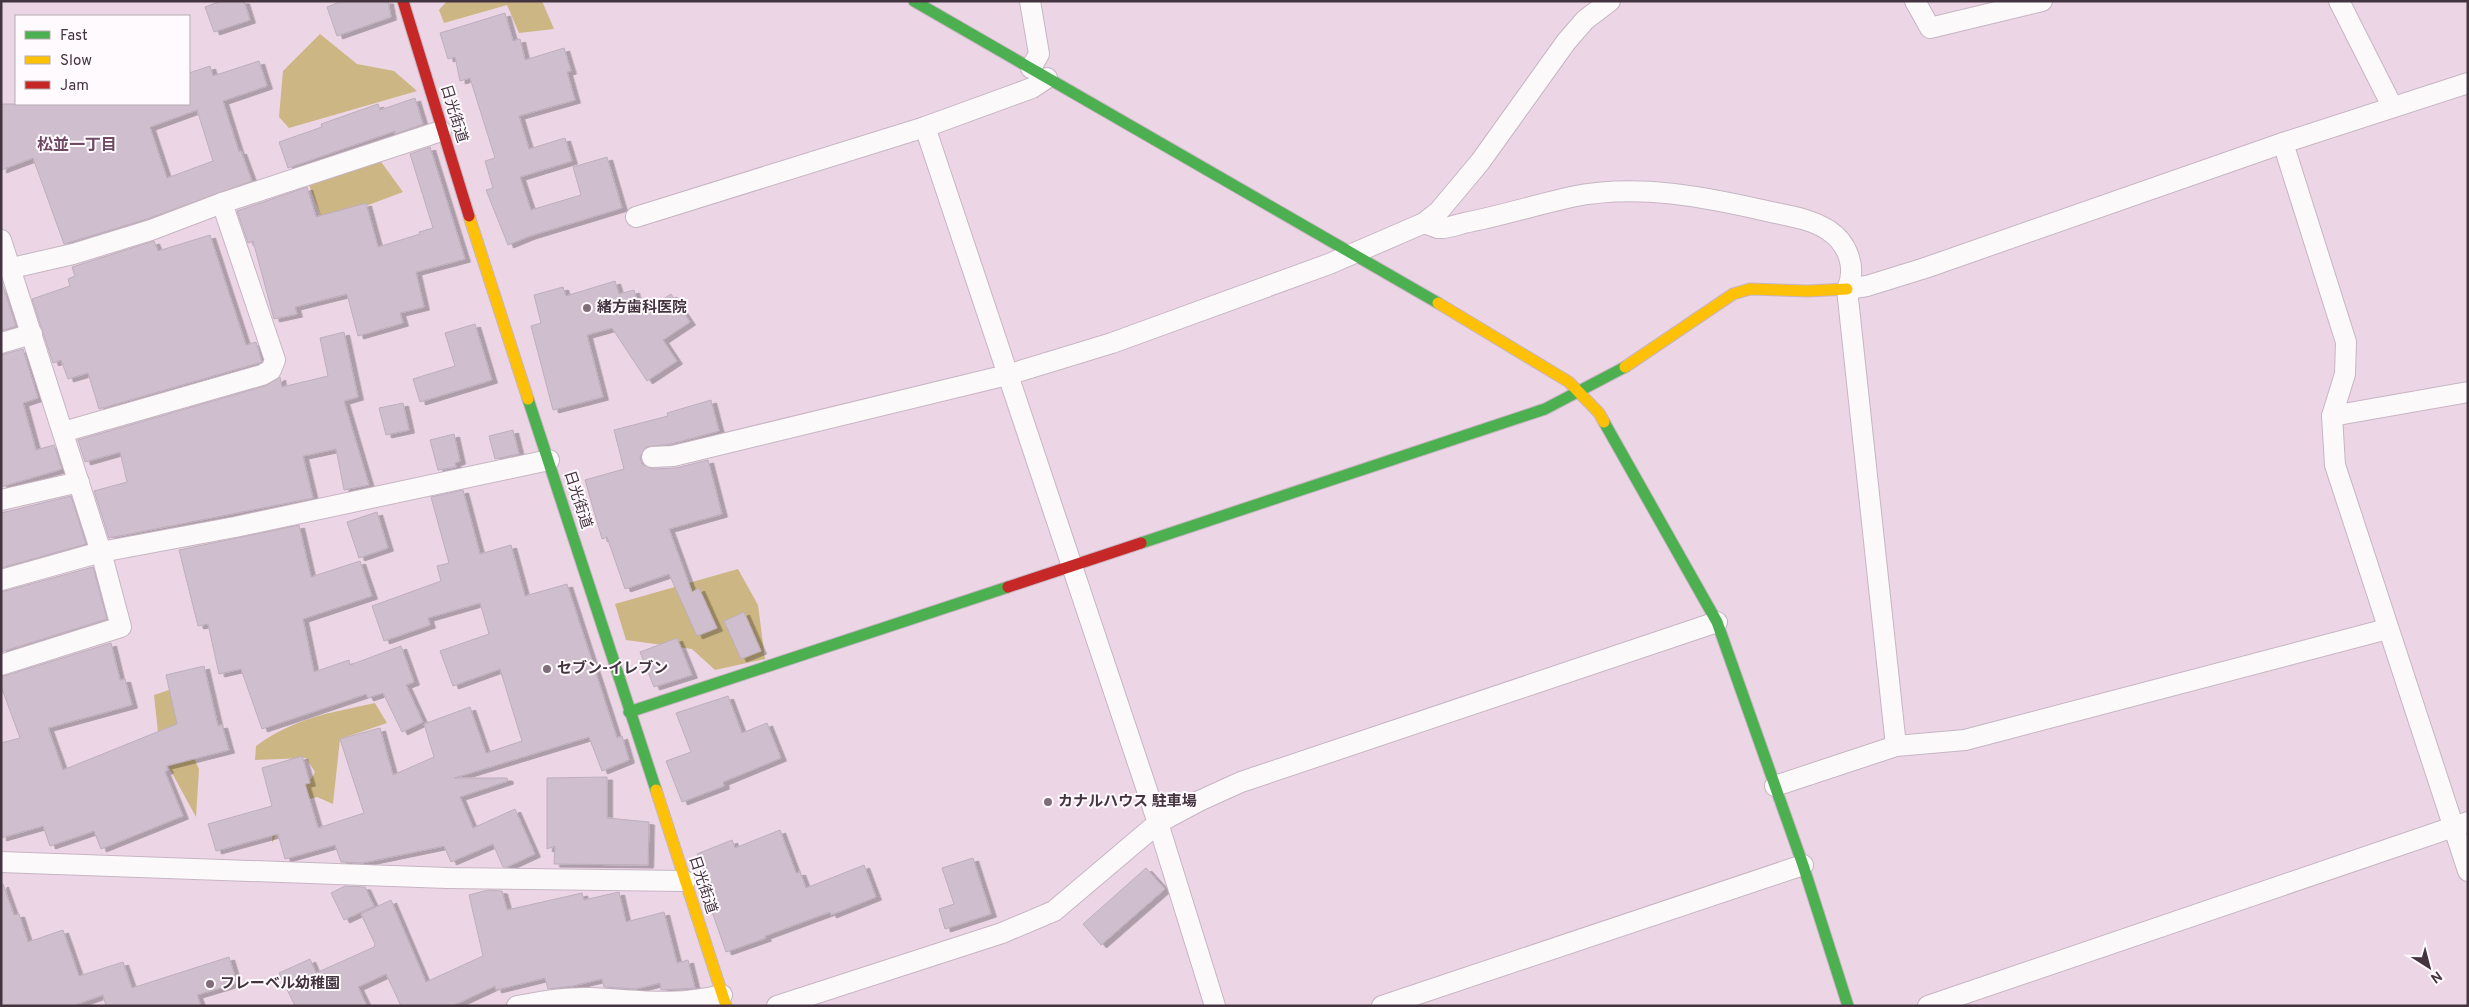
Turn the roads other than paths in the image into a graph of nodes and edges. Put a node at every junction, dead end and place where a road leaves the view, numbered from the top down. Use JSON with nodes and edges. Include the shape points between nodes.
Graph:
{"nodes":[{"id":1,"x":403,"y":1,"type":"edge"},
{"id":2,"x":914,"y":1,"type":"edge"},
{"id":3,"x":1030,"y":1,"type":"edge"},
{"id":4,"x":1610,"y":1,"type":"edge"},
{"id":5,"x":1914,"y":1,"type":"edge"},
{"id":6,"x":2042,"y":1,"type":"edge"},
{"id":7,"x":2339,"y":1,"type":"edge"},
{"id":8,"x":1039,"y":73,"type":"junction"},
{"id":9,"x":2468,"y":83,"type":"edge"},
{"id":10,"x":2392,"y":106,"type":"junction"},
{"id":11,"x":925,"y":127,"type":"junction"},
{"id":12,"x":441,"y":131,"type":"junction"},
{"id":13,"x":2283,"y":143,"type":"junction"},
{"id":14,"x":222,"y":203,"type":"junction"},
{"id":15,"x":636,"y":216,"type":"dead end"},
{"id":16,"x":1424,"y":223,"type":"junction"},
{"id":17,"x":1,"y":240,"type":"edge"},
{"id":18,"x":1355,"y":254,"type":"junction"},
{"id":19,"x":7,"y":266,"type":"edge"},
{"id":20,"x":1847,"y":289,"type":"junction"},
{"id":21,"x":32,"y":334,"type":"junction"},
{"id":22,"x":1,"y":343,"type":"edge"},
{"id":23,"x":1007,"y":375,"type":"junction"},
{"id":24,"x":2468,"y":392,"type":"edge"},
{"id":25,"x":1582,"y":393,"type":"junction"},
{"id":26,"x":2332,"y":416,"type":"junction"},
{"id":27,"x":63,"y":432,"type":"junction"},
{"id":28,"x":652,"y":457,"type":"dead end"},
{"id":29,"x":548,"y":460,"type":"junction"},
{"id":30,"x":79,"y":482,"type":"junction"},
{"id":31,"x":1,"y":500,"type":"edge"},
{"id":32,"x":101,"y":552,"type":"junction"},
{"id":33,"x":1073,"y":566,"type":"junction"},
{"id":34,"x":1,"y":580,"type":"edge"},
{"id":35,"x":1717,"y":622,"type":"junction"},
{"id":36,"x":2387,"y":629,"type":"junction"},
{"id":37,"x":1,"y":665,"type":"edge"},
{"id":38,"x":629,"y":712,"type":"junction"},
{"id":39,"x":1896,"y":746,"type":"junction"},
{"id":40,"x":1775,"y":786,"type":"junction"},
{"id":41,"x":1158,"y":823,"type":"junction"},
{"id":42,"x":2461,"y":825,"type":"edge"},
{"id":43,"x":1,"y":862,"type":"edge"},
{"id":44,"x":1803,"y":865,"type":"junction"},
{"id":45,"x":2468,"y":870,"type":"edge"},
{"id":46,"x":684,"y":881,"type":"junction"},
{"id":47,"x":724,"y":1000,"type":"edge"},
{"id":48,"x":517,"y":1006,"type":"edge"},
{"id":49,"x":777,"y":1006,"type":"edge"},
{"id":50,"x":1215,"y":1006,"type":"edge"},
{"id":51,"x":1382,"y":1006,"type":"edge"},
{"id":52,"x":1848,"y":1006,"type":"edge"},
{"id":53,"x":1928,"y":1006,"type":"edge"}],
"edges":[{"from":1,"to":12,"type":"street","name":"日光街道"},
{"from":2,"to":8,"type":"street"},
{"from":3,"to":8,"type":"street"},
{"from":4,"to":16,"type":"street","via":[[1585,20],[1566,42],[1480,162],[1444,206]]},
{"from":5,"to":6,"type":"street","via":[[1930,28]]},
{"from":7,"to":10,"type":"street"},
{"from":8,"to":11,"type":"street","via":[[1032,88]]},
{"from":8,"to":18,"type":"street"},
{"from":9,"to":10,"type":"street"},
{"from":10,"to":13,"type":"street"},
{"from":11,"to":15,"type":"street"},
{"from":11,"to":23,"type":"street"},
{"from":12,"to":14,"type":"street"},
{"from":12,"to":29,"type":"street","name":"日光街道"},
{"from":13,"to":20,"type":"street","via":[[1925,268]]},
{"from":13,"to":26,"type":"street","via":[[2346,342],[2345,374]]},
{"from":14,"to":19,"type":"street","via":[[151,230],[73,254]]},
{"from":14,"to":27,"type":"street","via":[[275,360],[272,370]]},
{"from":16,"to":18,"type":"street"},
{"from":16,"to":20,"type":"street","via":[[1439,228],[1572,197],[1618,192],[1692,195],[1835,228],[1852,266],[1853,277]]},
{"from":17,"to":19,"type":"street"},
{"from":18,"to":23,"type":"street","via":[[1112,343]]},
{"from":18,"to":25,"type":"street","via":[[1569,382]]},
{"from":19,"to":21,"type":"street"},
{"from":20,"to":25,"type":"street","via":[[1750,289],[1733,294],[1616,375]]},
{"from":20,"to":39,"type":"street"},
{"from":21,"to":22,"type":"street"},
{"from":21,"to":27,"type":"street"},
{"from":23,"to":28,"type":"street","via":[[673,456]]},
{"from":23,"to":33,"type":"street"},
{"from":24,"to":26,"type":"street"},
{"from":25,"to":33,"type":"street","via":[[1545,409]]},
{"from":25,"to":35,"type":"street","via":[[1599,413]]},
{"from":26,"to":36,"type":"street","via":[[2335,465]]},
{"from":27,"to":30,"type":"street"},
{"from":29,"to":32,"type":"street","via":[[235,527]]},
{"from":29,"to":38,"type":"street","name":"日光街道"},
{"from":30,"to":31,"type":"street"},
{"from":30,"to":32,"type":"street"},
{"from":32,"to":34,"type":"street"},
{"from":32,"to":37,"type":"street","via":[[120,627]]},
{"from":33,"to":38,"type":"street"},
{"from":33,"to":41,"type":"street"},
{"from":35,"to":40,"type":"street"},
{"from":35,"to":41,"type":"street","via":[[1240,782]]},
{"from":36,"to":39,"type":"street","via":[[1965,740]]},
{"from":36,"to":42,"type":"street"},
{"from":38,"to":46,"type":"street","name":"日光街道"},
{"from":39,"to":40,"type":"street"},
{"from":40,"to":44,"type":"street"},
{"from":41,"to":49,"type":"street","via":[[1054,910],[1002,933]]},
{"from":41,"to":50,"type":"street"},
{"from":42,"to":45,"type":"street"},
{"from":42,"to":53,"type":"street"},
{"from":43,"to":46,"type":"street","via":[[447,878]]},
{"from":44,"to":51,"type":"street"},
{"from":44,"to":52,"type":"street"},
{"from":46,"to":47,"type":"street","name":"日光街道"},
{"from":47,"to":48,"type":"street","via":[[666,1005],[588,998]]}]}
